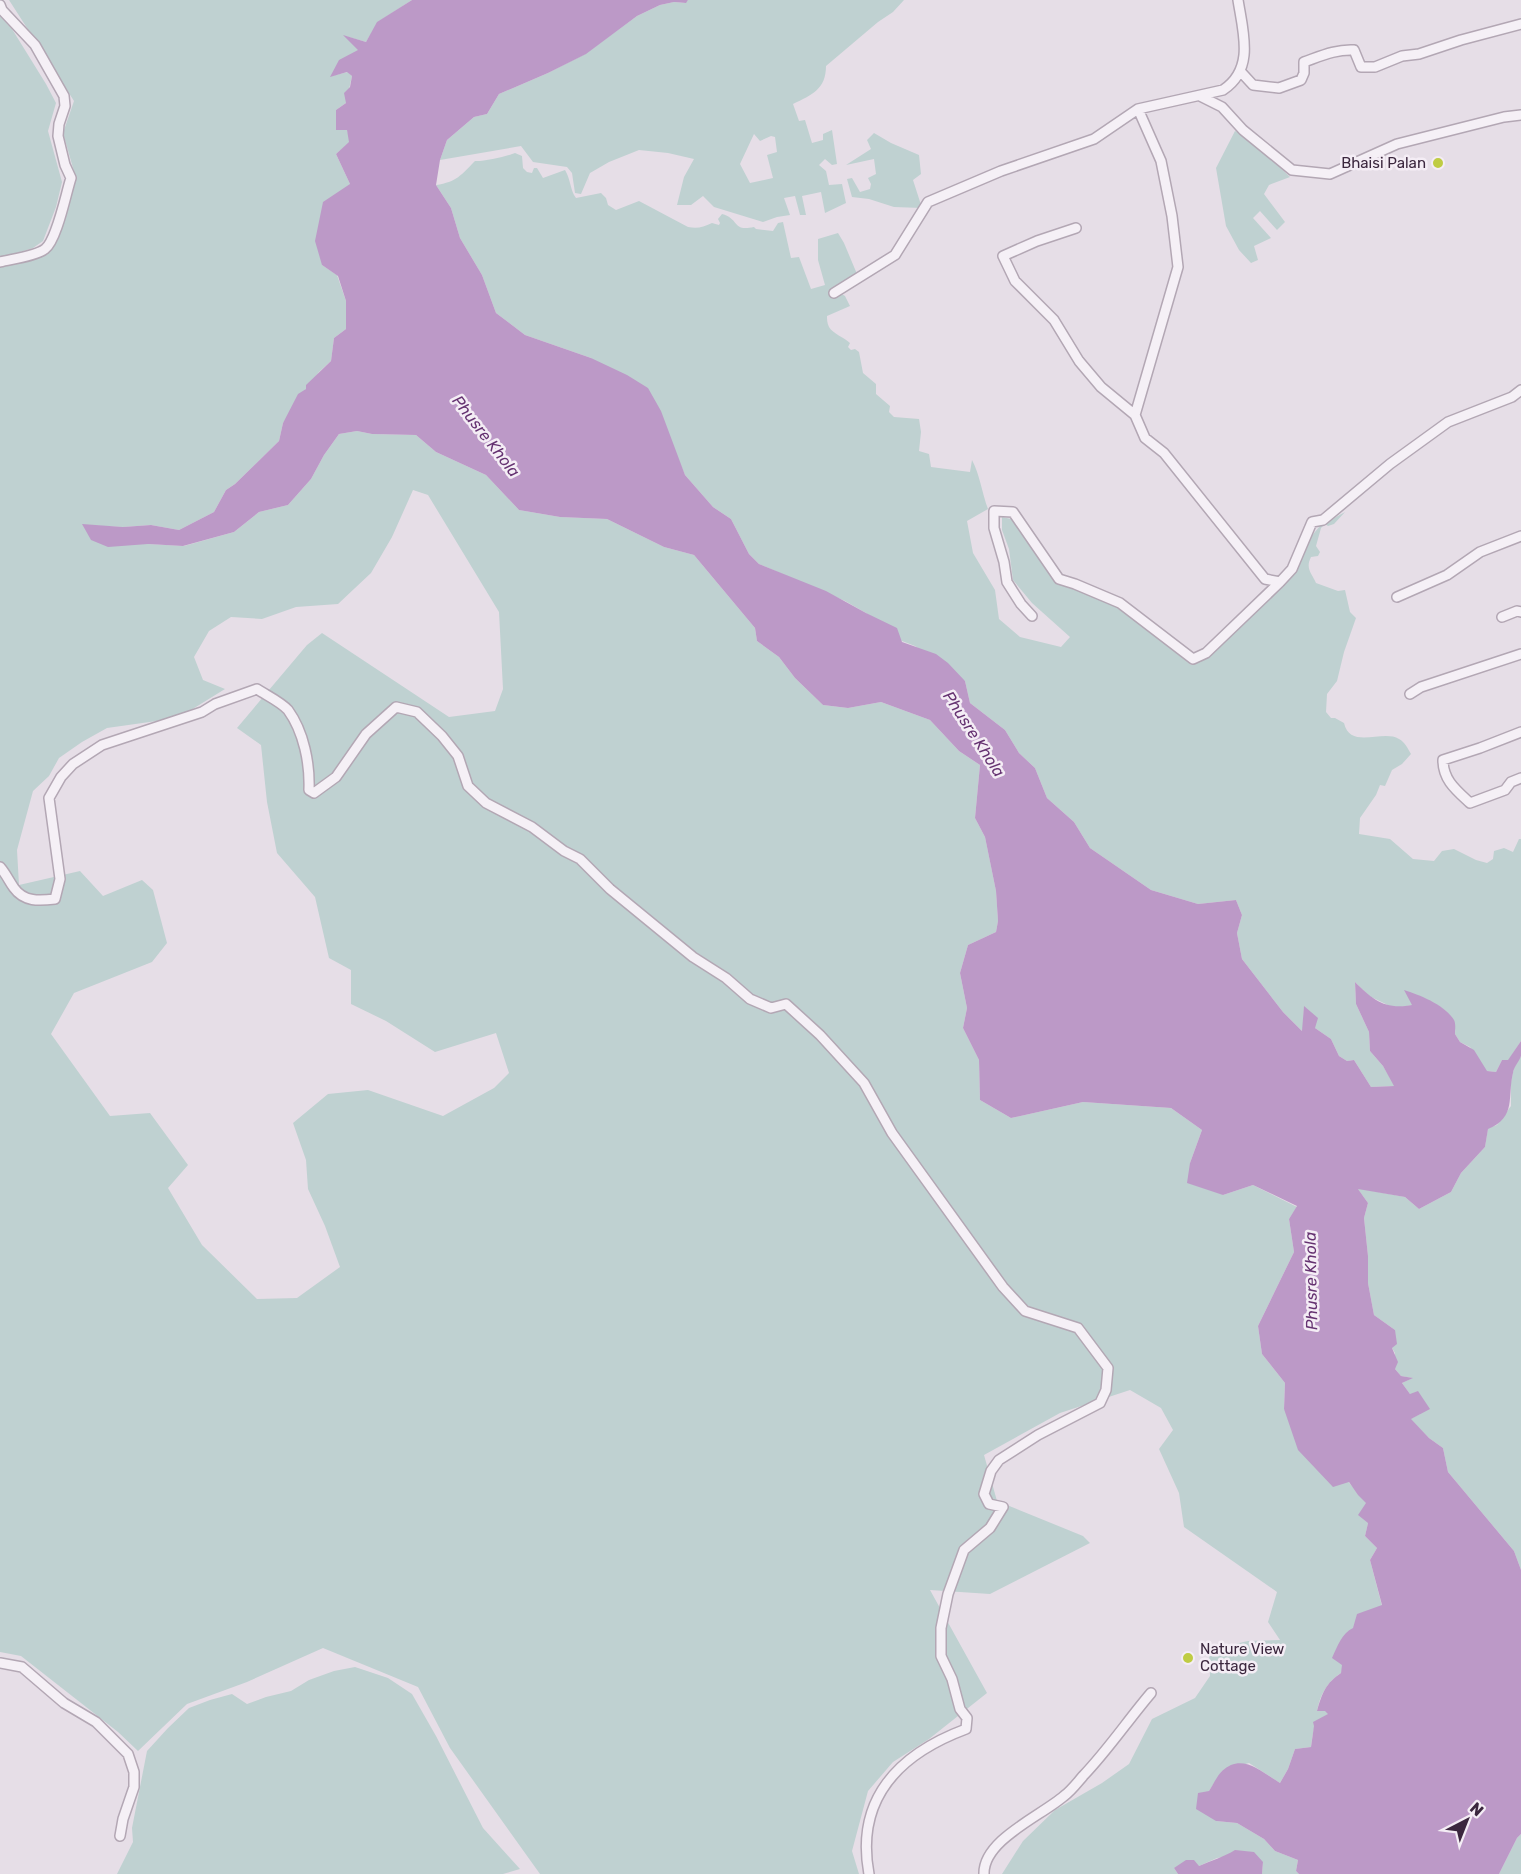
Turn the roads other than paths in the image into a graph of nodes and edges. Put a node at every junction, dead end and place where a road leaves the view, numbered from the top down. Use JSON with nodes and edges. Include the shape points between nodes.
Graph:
{"nodes":[{"id":1,"x":1238,"y":0,"type":"edge"},
{"id":2,"x":0,"y":5,"type":"edge"},
{"id":3,"x":1521,"y":24,"type":"edge"},
{"id":4,"x":1241,"y":72,"type":"junction"},
{"id":5,"x":1200,"y":96,"type":"junction"},
{"id":6,"x":1138,"y":109,"type":"junction"},
{"id":7,"x":1521,"y":115,"type":"edge"},
{"id":8,"x":1076,"y":228,"type":"dead end"},
{"id":9,"x":0,"y":262,"type":"edge"},
{"id":10,"x":834,"y":293,"type":"dead end"},
{"id":11,"x":1521,"y":390,"type":"edge"},
{"id":12,"x":1135,"y":415,"type":"junction"},
{"id":13,"x":1521,"y":536,"type":"edge"},
{"id":14,"x":1281,"y":582,"type":"junction"},
{"id":15,"x":1397,"y":597,"type":"dead end"},
{"id":16,"x":1521,"y":612,"type":"edge"},
{"id":17,"x":1032,"y":616,"type":"dead end"},
{"id":18,"x":1502,"y":617,"type":"dead end"},
{"id":19,"x":1521,"y":654,"type":"edge"},
{"id":20,"x":1410,"y":694,"type":"dead end"},
{"id":21,"x":1521,"y":732,"type":"edge"},
{"id":22,"x":1521,"y":778,"type":"edge"},
{"id":23,"x":0,"y":867,"type":"edge"},
{"id":24,"x":0,"y":1663,"type":"edge"},
{"id":25,"x":1151,"y":1693,"type":"dead end"},
{"id":26,"x":120,"y":1836,"type":"dead end"},
{"id":27,"x":869,"y":1874,"type":"edge"},
{"id":28,"x":984,"y":1874,"type":"edge"}],
"edges":[{"from":1,"to":4,"type":"street","via":[[1245,57]]},
{"from":2,"to":9,"type":"street","via":[[35,45],[64,96],[58,136],[71,178],[55,234],[46,248]]},
{"from":3,"to":4,"type":"street","via":[[1375,67],[1361,67],[1354,50],[1330,52],[1304,62],[1301,80],[1279,87],[1253,85]]},
{"from":4,"to":5,"type":"street","via":[[1224,90]]},
{"from":5,"to":6,"type":"street"},
{"from":5,"to":7,"type":"street","via":[[1222,107],[1266,151],[1292,170],[1330,174],[1397,144]]},
{"from":6,"to":10,"type":"street","via":[[1094,139],[1001,171],[928,202],[895,255]]},
{"from":6,"to":12,"type":"street","via":[[1161,161],[1178,267]]},
{"from":8,"to":12,"type":"street","via":[[1003,256],[1015,281],[1054,320],[1079,361],[1101,387]]},
{"from":11,"to":14,"type":"street","via":[[1448,422],[1323,520],[1312,522],[1292,568]]},
{"from":12,"to":14,"type":"street","via":[[1145,438],[1164,453],[1265,579]]},
{"from":13,"to":15,"type":"street","via":[[1480,552],[1447,575]]},
{"from":14,"to":17,"type":"street","via":[[1206,653],[1193,659],[1120,603],[1059,579],[1013,512],[994,510],[994,528],[1007,582]]},
{"from":16,"to":18,"type":"street"},
{"from":19,"to":20,"type":"street"},
{"from":21,"to":22,"type":"street","via":[[1443,760],[1443,772],[1470,803],[1505,790]]},
{"from":23,"to":27,"type":"street","via":[[25,898],[38,902],[55,899],[60,879],[49,798],[73,764],[102,745],[257,689],[287,709],[301,737],[309,790],[314,793],[336,777],[366,734],[396,707],[417,712],[458,756],[468,786],[486,803],[532,827],[580,860],[693,957],[750,999],[771,1008],[786,1004],[806,1021],[864,1083],[892,1133],[1003,1287],[1025,1311],[1078,1328],[1108,1368],[1106,1390],[1100,1403],[1038,1435],[999,1460],[991,1471],[984,1494],[989,1504],[1003,1507],[990,1528],[964,1550],[941,1628],[941,1656],[966,1718],[966,1729],[912,1758],[890,1778],[870,1812],[866,1857]]},
{"from":24,"to":26,"type":"street","via":[[22,1667],[64,1703],[96,1722],[128,1754],[134,1787]]},
{"from":25,"to":28,"type":"street","via":[[1065,1796],[1001,1839],[984,1866]]}]}
